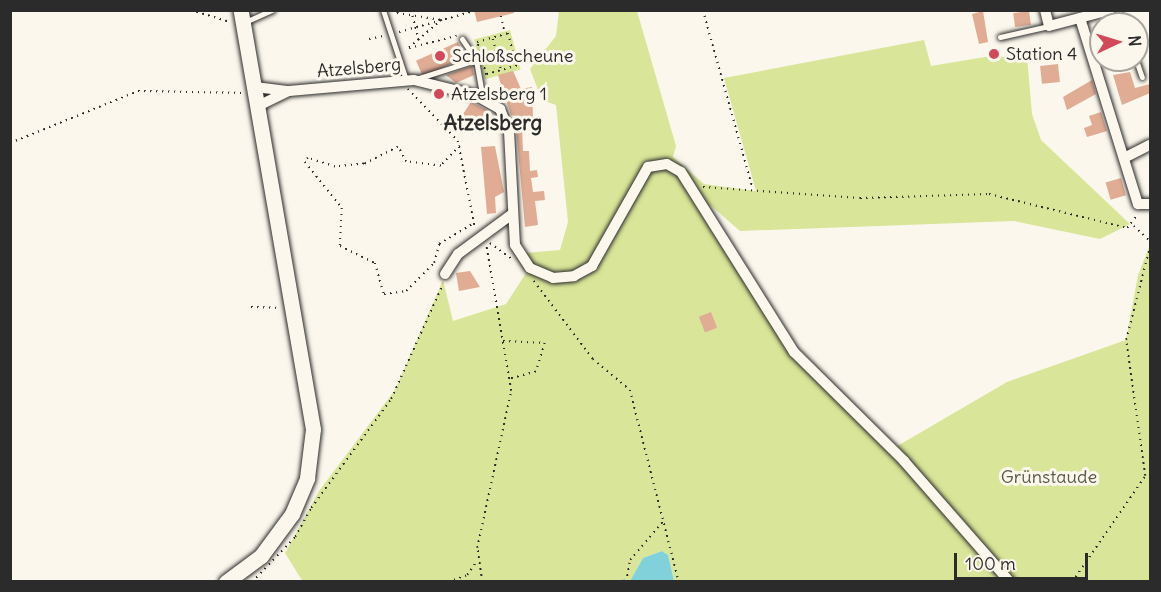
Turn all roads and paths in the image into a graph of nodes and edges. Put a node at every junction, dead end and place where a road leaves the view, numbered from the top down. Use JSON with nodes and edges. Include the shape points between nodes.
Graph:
{"nodes":[{"id":1,"x":191,"y":10,"type":"edge"},
{"id":2,"x":272,"y":10,"type":"edge"},
{"id":3,"x":383,"y":10,"type":"edge"},
{"id":4,"x":404,"y":10,"type":"edge"},
{"id":5,"x":411,"y":10,"type":"edge"},
{"id":6,"x":703,"y":10,"type":"edge"},
{"id":7,"x":1045,"y":10,"type":"edge"},
{"id":8,"x":1110,"y":10,"type":"edge"},
{"id":9,"x":474,"y":11,"type":"edge"},
{"id":10,"x":413,"y":15,"type":"junction"},
{"id":11,"x":242,"y":16,"type":"edge"},
{"id":12,"x":501,"y":16,"type":"dead end"},
{"id":13,"x":1080,"y":18,"type":"junction"},
{"id":14,"x":442,"y":20,"type":"junction"},
{"id":15,"x":1049,"y":26,"type":"junction"},
{"id":16,"x":416,"y":27,"type":"junction"},
{"id":17,"x":392,"y":34,"type":"junction"},
{"id":18,"x":506,"y":34,"type":"junction"},
{"id":19,"x":456,"y":36,"type":"dead end"},
{"id":20,"x":1000,"y":37,"type":"dead end"},
{"id":21,"x":492,"y":38,"type":"junction"},
{"id":22,"x":369,"y":39,"type":"dead end"},
{"id":23,"x":419,"y":39,"type":"junction"},
{"id":24,"x":462,"y":39,"type":"dead end"},
{"id":25,"x":421,"y":46,"type":"junction"},
{"id":26,"x":496,"y":51,"type":"junction"},
{"id":27,"x":513,"y":51,"type":"junction"},
{"id":28,"x":501,"y":54,"type":"junction"},
{"id":29,"x":492,"y":57,"type":"junction"},
{"id":30,"x":479,"y":60,"type":"junction"},
{"id":31,"x":498,"y":60,"type":"junction"},
{"id":32,"x":501,"y":71,"type":"junction"},
{"id":33,"x":1140,"y":72,"type":"edge"},
{"id":34,"x":1142,"y":77,"type":"dead end"},
{"id":35,"x":410,"y":80,"type":"junction"},
{"id":36,"x":289,"y":92,"type":"junction"},
{"id":37,"x":256,"y":96,"type":"junction"},
{"id":38,"x":483,"y":98,"type":"junction"},
{"id":39,"x":10,"y":143,"type":"edge"},
{"id":40,"x":1150,"y":145,"type":"edge"},
{"id":41,"x":460,"y":146,"type":"junction"},
{"id":42,"x":1126,"y":158,"type":"junction"},
{"id":43,"x":693,"y":186,"type":"junction"},
{"id":44,"x":753,"y":190,"type":"junction"},
{"id":45,"x":1137,"y":204,"type":"junction"},
{"id":46,"x":1150,"y":204,"type":"edge"},
{"id":47,"x":512,"y":214,"type":"junction"},
{"id":48,"x":474,"y":223,"type":"junction"},
{"id":49,"x":1134,"y":226,"type":"junction"},
{"id":50,"x":483,"y":235,"type":"junction"},
{"id":51,"x":1150,"y":241,"type":"edge"},
{"id":52,"x":1150,"y":246,"type":"edge"},
{"id":53,"x":516,"y":259,"type":"junction"},
{"id":54,"x":445,"y":274,"type":"joint"},
{"id":55,"x":536,"y":282,"type":"dead end"},
{"id":56,"x":251,"y":307,"type":"dead end"},
{"id":57,"x":293,"y":308,"type":"junction"},
{"id":58,"x":502,"y":340,"type":"junction"},
{"id":59,"x":510,"y":380,"type":"junction"},
{"id":60,"x":666,"y":518,"type":"junction"},
{"id":61,"x":476,"y":561,"type":"junction"},
{"id":62,"x":226,"y":582,"type":"edge"},
{"id":63,"x":252,"y":582,"type":"edge"},
{"id":64,"x":448,"y":582,"type":"edge"},
{"id":65,"x":482,"y":582,"type":"edge"},
{"id":66,"x":626,"y":582,"type":"edge"},
{"id":67,"x":679,"y":582,"type":"edge"},
{"id":68,"x":1010,"y":582,"type":"edge"},
{"id":69,"x":1072,"y":582,"type":"edge"}],
"edges":[{"from":1,"to":11,"type":"path"},
{"from":2,"to":11,"type":"lane"},
{"from":3,"to":17,"type":"lane"},
{"from":4,"to":10,"type":"path","via":[[398,13]]},
{"from":5,"to":10,"type":"path"},
{"from":6,"to":44,"type":"path"},
{"from":7,"to":15,"type":"street"},
{"from":8,"to":13,"type":"street"},
{"from":9,"to":14,"type":"path"},
{"from":10,"to":14,"type":"path"},
{"from":10,"to":16,"type":"path"},
{"from":11,"to":37,"type":"street"},
{"from":12,"to":18,"type":"path"},
{"from":13,"to":15,"type":"street"},
{"from":13,"to":42,"type":"street"},
{"from":14,"to":16,"type":"path"},
{"from":14,"to":23,"type":"path"},
{"from":15,"to":20,"type":"lane"},
{"from":16,"to":17,"type":"path"},
{"from":16,"to":23,"type":"path"},
{"from":17,"to":22,"type":"path"},
{"from":17,"to":35,"type":"lane"},
{"from":18,"to":21,"type":"path"},
{"from":18,"to":27,"type":"path"},
{"from":19,"to":25,"type":"path"},
{"from":21,"to":26,"type":"path"},
{"from":21,"to":30,"type":"path","via":[[477,42]]},
{"from":23,"to":25,"type":"path"},
{"from":23,"to":25,"type":"path","via":[[409,48]]},
{"from":24,"to":30,"type":"lane"},
{"from":26,"to":28,"type":"path"},
{"from":26,"to":29,"type":"path"},
{"from":27,"to":28,"type":"path"},
{"from":27,"to":32,"type":"path","via":[[517,66]]},
{"from":28,"to":31,"type":"path"},
{"from":29,"to":30,"type":"path"},
{"from":29,"to":31,"type":"path"},
{"from":30,"to":32,"type":"path","via":[[486,75]]},
{"from":30,"to":35,"type":"lane"},
{"from":30,"to":38,"type":"lane"},
{"from":31,"to":32,"type":"path"},
{"from":33,"to":34,"type":"lane"},
{"from":35,"to":36,"type":"street","name":"Atzelsberg"},
{"from":35,"to":38,"type":"street","name":"Atzelsberg"},
{"from":35,"to":41,"type":"path","via":[[408,90]]},
{"from":36,"to":37,"type":"street","name":"Atzelsberg"},
{"from":36,"to":37,"type":"street","name":"Atzelsberg","via":[[277,102]]},
{"from":37,"to":39,"type":"path","via":[[138,91]]},
{"from":37,"to":57,"type":"street"},
{"from":38,"to":47,"type":"street","name":"Atzelsberg","via":[[500,109],[509,131]]},
{"from":40,"to":42,"type":"street"},
{"from":41,"to":48,"type":"path"},
{"from":41,"to":48,"type":"path","via":[[441,166],[406,162],[398,147],[364,164],[335,167],[308,158],[305,162],[342,208],[340,246],[375,263],[384,294],[406,291],[434,263],[439,244]]},
{"from":42,"to":45,"type":"street"},
{"from":43,"to":44,"type":"path"},
{"from":43,"to":53,"type":"street","via":[[667,164],[648,167],[607,246],[592,266],[574,276],[545,276]]},
{"from":43,"to":68,"type":"street","via":[[755,297],[794,352],[904,461]]},
{"from":44,"to":49,"type":"path","via":[[860,198],[961,192],[1111,227]]},
{"from":45,"to":46,"type":"street"},
{"from":45,"to":49,"type":"path"},
{"from":47,"to":50,"type":"street"},
{"from":47,"to":53,"type":"street","name":"Atzelsberg"},
{"from":48,"to":50,"type":"path"},
{"from":49,"to":51,"type":"path"},
{"from":50,"to":53,"type":"path","via":[[492,247]]},
{"from":50,"to":54,"type":"street","via":[[458,254]]},
{"from":50,"to":58,"type":"path","via":[[495,277]]},
{"from":52,"to":69,"type":"path","via":[[1126,340],[1145,476]]},
{"from":54,"to":63,"type":"path","via":[[391,399],[311,508],[295,537]]},
{"from":55,"to":60,"type":"path","via":[[593,359],[630,390]]},
{"from":56,"to":57,"type":"path"},
{"from":57,"to":62,"type":"street","via":[[313,429],[307,478],[278,536]]},
{"from":58,"to":59,"type":"path"},
{"from":58,"to":59,"type":"path","via":[[545,343],[536,372]]},
{"from":59,"to":61,"type":"path","via":[[505,429]]},
{"from":60,"to":66,"type":"path","via":[[630,560]]},
{"from":60,"to":67,"type":"path"},
{"from":61,"to":64,"type":"path","via":[[466,574]]},
{"from":61,"to":65,"type":"path"}]}
